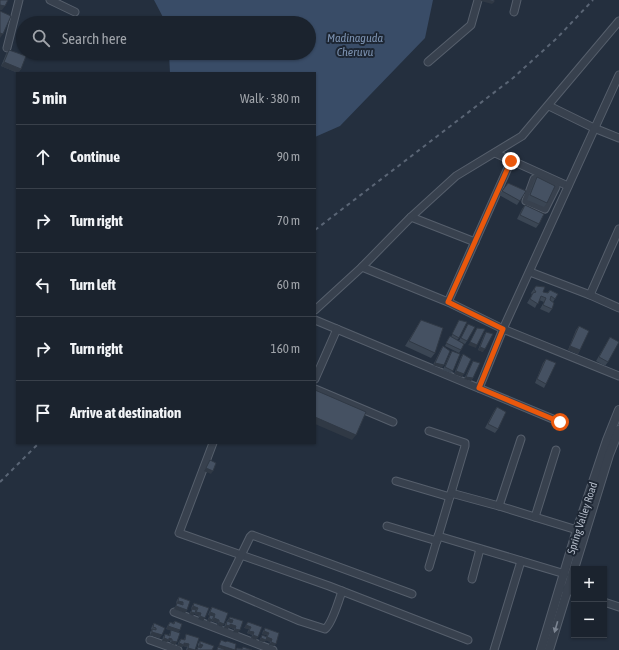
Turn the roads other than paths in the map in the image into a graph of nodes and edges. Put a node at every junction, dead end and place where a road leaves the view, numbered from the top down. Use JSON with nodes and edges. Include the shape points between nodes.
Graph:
{"nodes":[{"id":1,"x":19,"y":0,"type":"edge"},
{"id":2,"x":50,"y":0,"type":"edge"},
{"id":3,"x":478,"y":0,"type":"edge"},
{"id":4,"x":517,"y":0,"type":"edge"},
{"id":5,"x":75,"y":12,"type":"dead end"},
{"id":6,"x":514,"y":12,"type":"dead end"},
{"id":7,"x":619,"y":21,"type":"edge"},
{"id":8,"x":7,"y":48,"type":"dead end"},
{"id":9,"x":428,"y":62,"type":"dead end"},
{"id":10,"x":619,"y":75,"type":"edge"},
{"id":11,"x":548,"y":106,"type":"junction"},
{"id":12,"x":594,"y":128,"type":"junction"},
{"id":13,"x":619,"y":138,"type":"edge"},
{"id":14,"x":495,"y":153,"type":"junction"},
{"id":15,"x":511,"y":161,"type":"junction"},
{"id":16,"x":542,"y":178,"type":"junction"},
{"id":17,"x":556,"y":187,"type":"junction"},
{"id":18,"x":567,"y":189,"type":"junction"},
{"id":19,"x":411,"y":217,"type":"junction"},
{"id":20,"x":619,"y":229,"type":"edge"},
{"id":21,"x":475,"y":242,"type":"junction"},
{"id":22,"x":362,"y":267,"type":"junction"},
{"id":23,"x":530,"y":272,"type":"junction"},
{"id":24,"x":590,"y":295,"type":"junction"},
{"id":25,"x":448,"y":302,"type":"junction"},
{"id":26,"x":619,"y":308,"type":"edge"},
{"id":27,"x":316,"y":309,"type":"edge"},
{"id":28,"x":316,"y":320,"type":"edge"},
{"id":29,"x":337,"y":329,"type":"junction"},
{"id":30,"x":503,"y":329,"type":"junction"},
{"id":31,"x":619,"y":376,"type":"edge"},
{"id":32,"x":316,"y":377,"type":"edge"},
{"id":33,"x":316,"y":388,"type":"edge"},
{"id":34,"x":479,"y":388,"type":"junction"},
{"id":35,"x":619,"y":410,"type":"edge"},
{"id":36,"x":393,"y":422,"type":"dead end"},
{"id":37,"x":560,"y":422,"type":"dead end"},
{"id":38,"x":619,"y":430,"type":"edge"},
{"id":39,"x":428,"y":431,"type":"dead end"},
{"id":40,"x":521,"y":440,"type":"dead end"},
{"id":41,"x":213,"y":444,"type":"edge"},
{"id":42,"x":556,"y":450,"type":"dead end"},
{"id":43,"x":396,"y":482,"type":"dead end"},
{"id":44,"x":450,"y":495,"type":"junction"},
{"id":45,"x":499,"y":506,"type":"junction"},
{"id":46,"x":535,"y":517,"type":"junction"},
{"id":47,"x":387,"y":526,"type":"dead end"},
{"id":48,"x":577,"y":530,"type":"junction"},
{"id":49,"x":437,"y":539,"type":"junction"},
{"id":50,"x":480,"y":548,"type":"junction"},
{"id":51,"x":241,"y":555,"type":"junction"},
{"id":52,"x":521,"y":561,"type":"junction"},
{"id":53,"x":429,"y":567,"type":"dead end"},
{"id":54,"x":565,"y":574,"type":"junction"},
{"id":55,"x":472,"y":579,"type":"dead end"},
{"id":56,"x":567,"y":590,"type":"edge"},
{"id":57,"x":342,"y":591,"type":"junction"},
{"id":58,"x":412,"y":594,"type":"dead end"},
{"id":59,"x":607,"y":603,"type":"edge"},
{"id":60,"x":619,"y":607,"type":"edge"},
{"id":61,"x":174,"y":612,"type":"dead end"},
{"id":62,"x":150,"y":640,"type":"dead end"},
{"id":63,"x":468,"y":640,"type":"dead end"},
{"id":64,"x":178,"y":650,"type":"edge"},
{"id":65,"x":273,"y":650,"type":"edge"},
{"id":66,"x":494,"y":650,"type":"edge"},
{"id":67,"x":541,"y":650,"type":"edge"},
{"id":68,"x":549,"y":650,"type":"edge"}],
"edges":[{"from":1,"to":8,"type":"street"},
{"from":2,"to":5,"type":"street"},
{"from":3,"to":9,"type":"street","via":[[471,25]]},
{"from":4,"to":6,"type":"street"},
{"from":7,"to":11,"type":"street"},
{"from":10,"to":12,"type":"street"},
{"from":11,"to":12,"type":"street"},
{"from":11,"to":14,"type":"street","via":[[522,136]]},
{"from":12,"to":13,"type":"street"},
{"from":12,"to":18,"type":"street"},
{"from":14,"to":15,"type":"street"},
{"from":14,"to":19,"type":"street","via":[[456,176]]},
{"from":15,"to":16,"type":"street"},
{"from":15,"to":21,"type":"street"},
{"from":16,"to":17,"type":"street"},
{"from":16,"to":17,"type":"street","via":[[534,179],[526,201],[546,209]]},
{"from":16,"to":18,"type":"street"},
{"from":17,"to":18,"type":"street"},
{"from":18,"to":23,"type":"street"},
{"from":19,"to":21,"type":"street"},
{"from":19,"to":22,"type":"street"},
{"from":20,"to":24,"type":"street"},
{"from":21,"to":25,"type":"street"},
{"from":22,"to":25,"type":"street"},
{"from":22,"to":27,"type":"street"},
{"from":23,"to":24,"type":"street"},
{"from":23,"to":30,"type":"street"},
{"from":24,"to":26,"type":"street"},
{"from":25,"to":30,"type":"street"},
{"from":28,"to":29,"type":"street"},
{"from":29,"to":32,"type":"street"},
{"from":29,"to":34,"type":"street"},
{"from":30,"to":31,"type":"street"},
{"from":30,"to":34,"type":"street"},
{"from":33,"to":36,"type":"street"},
{"from":34,"to":37,"type":"street"},
{"from":35,"to":48,"type":"street","name":"Spring Valley Road"},
{"from":38,"to":56,"type":"street","name":"Spring Valley Road"},
{"from":39,"to":44,"type":"street","via":[[465,443]]},
{"from":40,"to":45,"type":"street"},
{"from":41,"to":51,"type":"street","via":[[179,533]]},
{"from":42,"to":46,"type":"street"},
{"from":43,"to":44,"type":"street"},
{"from":44,"to":45,"type":"street"},
{"from":44,"to":49,"type":"street"},
{"from":45,"to":46,"type":"street"},
{"from":46,"to":48,"type":"street"},
{"from":47,"to":49,"type":"street"},
{"from":48,"to":54,"type":"street","name":"Spring Valley Road"},
{"from":49,"to":50,"type":"street"},
{"from":49,"to":53,"type":"street"},
{"from":50,"to":52,"type":"street"},
{"from":50,"to":55,"type":"street"},
{"from":51,"to":57,"type":"street"},
{"from":51,"to":57,"type":"street","via":[[226,589],[300,621],[327,628]]},
{"from":51,"to":58,"type":"street","via":[[252,535]]},
{"from":52,"to":54,"type":"street"},
{"from":52,"to":66,"type":"street"},
{"from":54,"to":56,"type":"street","name":"Spring Valley Road"},
{"from":56,"to":67,"type":"street","name":"Spring Valley Road"},
{"from":56,"to":68,"type":"street","name":"Spring Valley Road","one_way":true},
{"from":57,"to":63,"type":"street"},
{"from":59,"to":60,"type":"street"},
{"from":61,"to":65,"type":"street"},
{"from":62,"to":64,"type":"street"}]}
